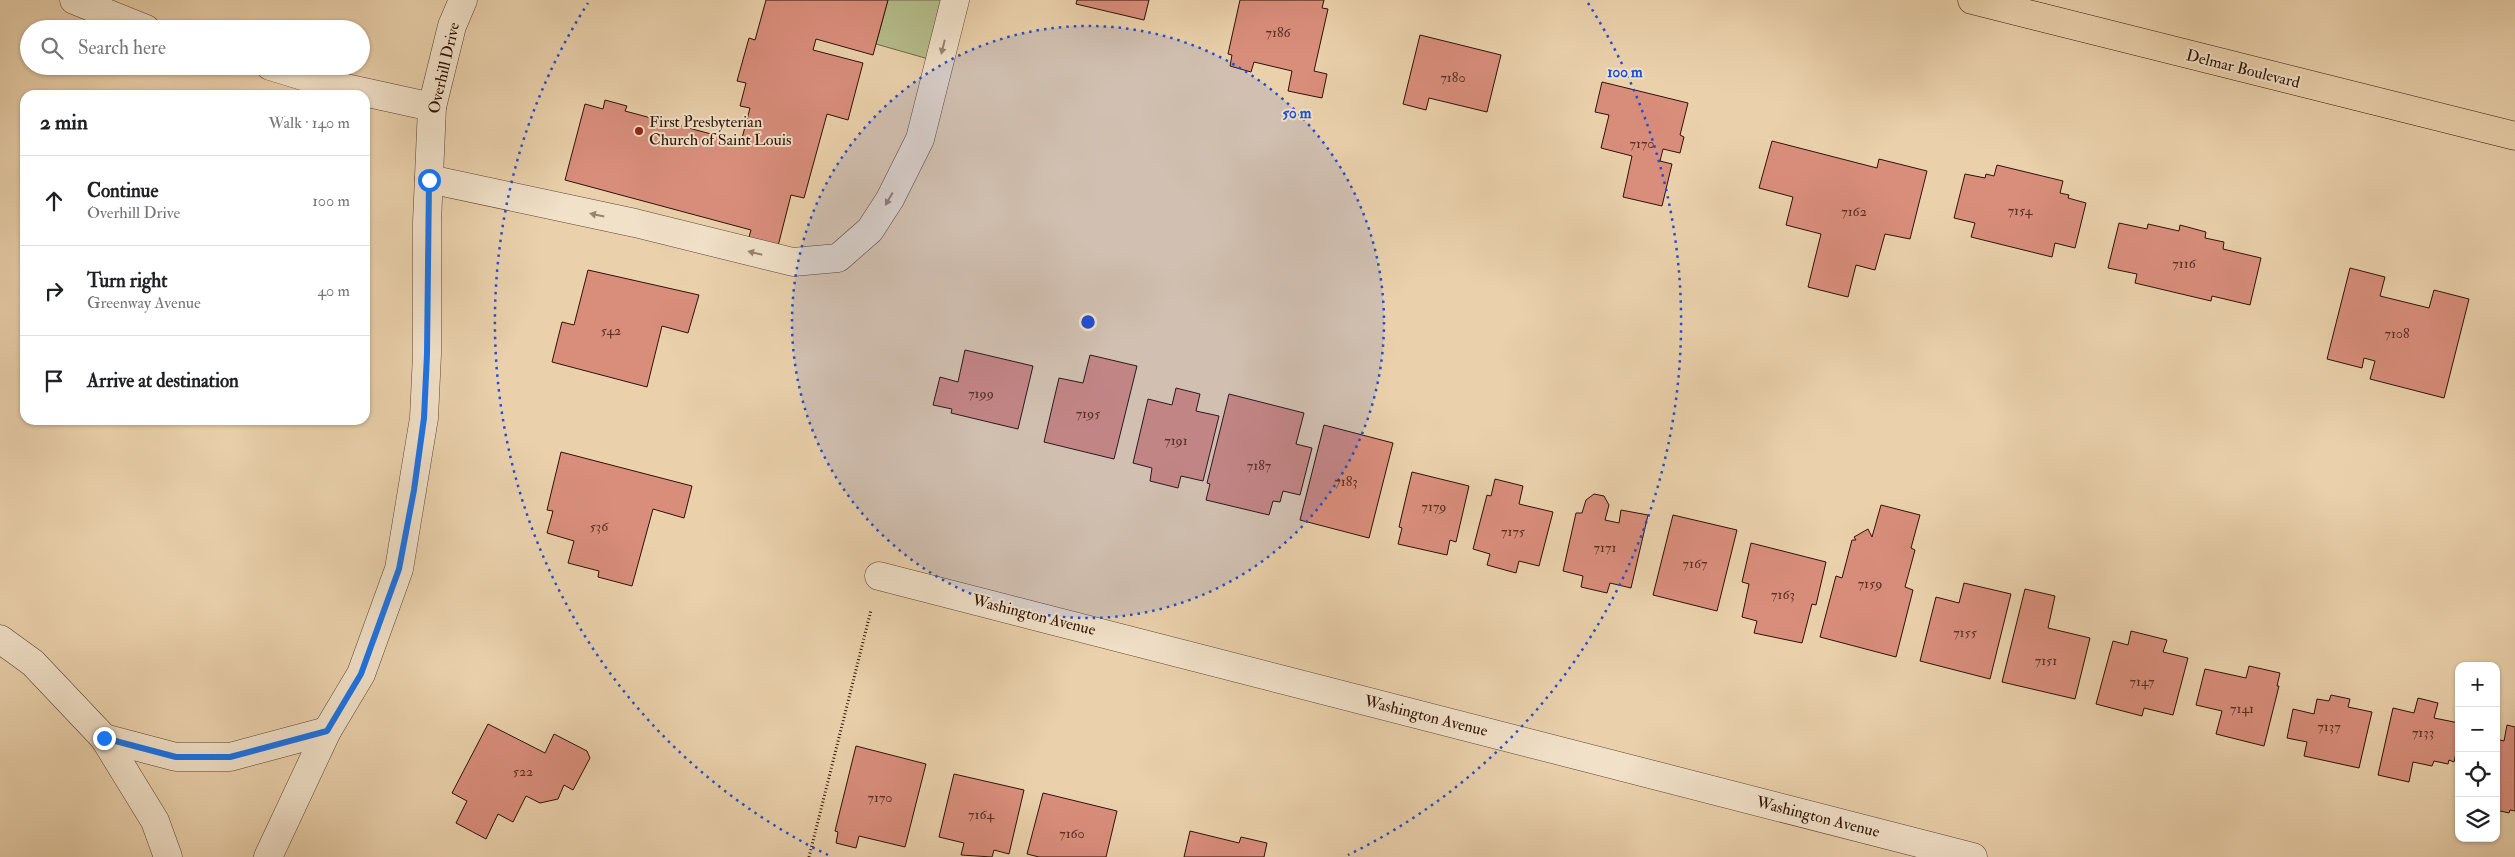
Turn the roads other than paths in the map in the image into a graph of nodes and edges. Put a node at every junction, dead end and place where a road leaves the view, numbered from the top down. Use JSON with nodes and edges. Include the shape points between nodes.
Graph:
{"nodes":[{"id":1,"x":74,"y":0,"type":"edge"},
{"id":2,"x":463,"y":0,"type":"edge"},
{"id":3,"x":955,"y":0,"type":"edge"},
{"id":4,"x":1972,"y":0,"type":"edge"},
{"id":5,"x":124,"y":20,"type":"edge"},
{"id":6,"x":299,"y":75,"type":"edge"},
{"id":7,"x":355,"y":90,"type":"edge"},
{"id":8,"x":370,"y":93,"type":"edge"},
{"id":9,"x":432,"y":107,"type":"junction"},
{"id":10,"x":2515,"y":136,"type":"edge"},
{"id":11,"x":429,"y":180,"type":"junction"},
{"id":12,"x":879,"y":576,"type":"road end"},
{"id":13,"x":0,"y":639,"type":"edge"},
{"id":14,"x":327,"y":731,"type":"junction"},
{"id":15,"x":104,"y":738,"type":"junction"},
{"id":16,"x":168,"y":857,"type":"edge"},
{"id":17,"x":268,"y":857,"type":"edge"},
{"id":18,"x":1973,"y":857,"type":"edge"}],
"edges":[{"from":1,"to":5,"type":"street"},
{"from":2,"to":9,"type":"street","name":"Overhill Drive","via":[[452,26]]},
{"from":3,"to":11,"type":"street","one_way":true,"via":[[920,139],[890,199],[870,230],[838,258],[793,262],[635,223]]},
{"from":4,"to":10,"type":"main road","name":"Delmar Boulevard"},
{"from":6,"to":7,"type":"street"},
{"from":8,"to":9,"type":"street"},
{"from":9,"to":11,"type":"street","name":"Overhill Drive"},
{"from":11,"to":14,"type":"street","name":"Overhill Drive","via":[[424,418],[414,490],[399,569],[361,674]]},
{"from":12,"to":18,"type":"street","name":"Washington Avenue"},
{"from":13,"to":15,"type":"street","via":[[33,662]]},
{"from":14,"to":15,"type":"street","via":[[230,757],[176,757]]},
{"from":14,"to":17,"type":"street","name":"Overhill Drive"},
{"from":15,"to":16,"type":"street","via":[[155,821]]}]}
